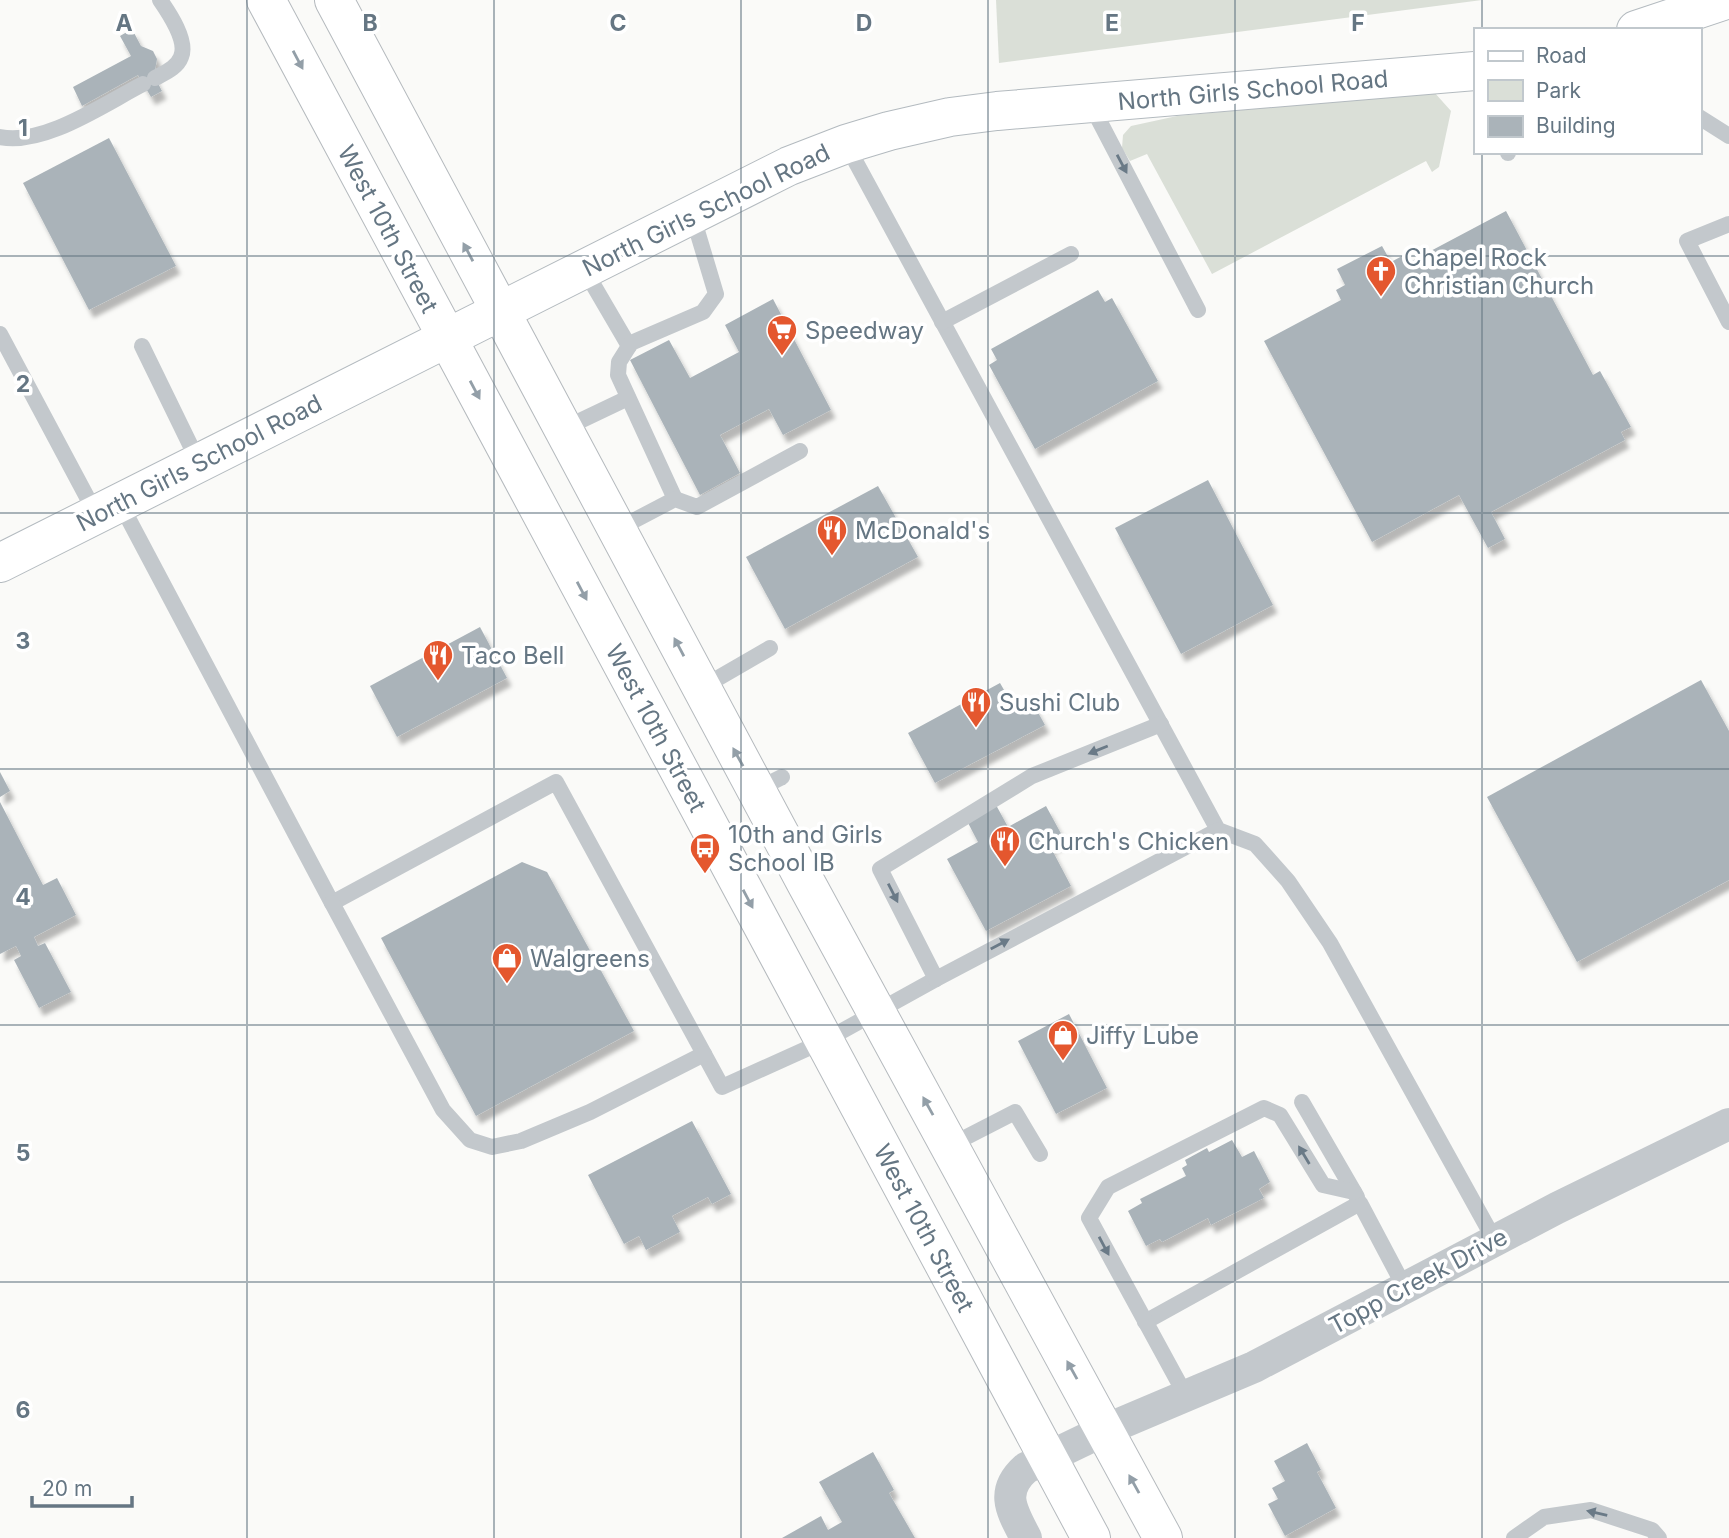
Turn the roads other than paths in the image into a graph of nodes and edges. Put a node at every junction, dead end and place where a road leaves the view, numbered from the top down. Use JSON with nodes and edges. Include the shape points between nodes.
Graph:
{"nodes":[{"id":1,"x":160,"y":0,"type":"edge"},
{"id":2,"x":266,"y":0,"type":"edge"},
{"id":3,"x":334,"y":0,"type":"edge"},
{"id":4,"x":1726,"y":0,"type":"edge"},
{"id":5,"x":1655,"y":17,"type":"edge"},
{"id":6,"x":1472,"y":78,"type":"edge"},
{"id":7,"x":1090,"y":103,"type":"junction"},
{"id":8,"x":1701,"y":118,"type":"edge"},
{"id":9,"x":1729,"y":136,"type":"edge"},
{"id":10,"x":0,"y":137,"type":"edge"},
{"id":11,"x":846,"y":144,"type":"junction"},
{"id":12,"x":692,"y":214,"type":"junction"},
{"id":13,"x":1729,"y":224,"type":"edge"},
{"id":14,"x":1071,"y":254,"type":"dead end"},
{"id":15,"x":584,"y":269,"type":"junction"},
{"id":16,"x":1198,"y":310,"type":"dead end"},
{"id":17,"x":500,"y":312,"type":"junction"},
{"id":18,"x":942,"y":322,"type":"junction"},
{"id":19,"x":1729,"y":322,"type":"edge"},
{"id":20,"x":0,"y":334,"type":"edge"},
{"id":21,"x":447,"y":339,"type":"junction"},
{"id":22,"x":142,"y":346,"type":"dead end"},
{"id":23,"x":629,"y":346,"type":"junction"},
{"id":24,"x":628,"y":398,"type":"junction"},
{"id":25,"x":562,"y":429,"type":"junction"},
{"id":26,"x":800,"y":452,"type":"dead end"},
{"id":27,"x":199,"y":463,"type":"junction"},
{"id":28,"x":675,"y":499,"type":"junction"},
{"id":29,"x":108,"y":509,"type":"junction"},
{"id":30,"x":616,"y":530,"type":"junction"},
{"id":31,"x":0,"y":564,"type":"edge"},
{"id":32,"x":770,"y":648,"type":"dead end"},
{"id":33,"x":701,"y":688,"type":"junction"},
{"id":34,"x":1161,"y":724,"type":"junction"},
{"id":35,"x":1218,"y":830,"type":"junction"},
{"id":36,"x":332,"y":903,"type":"junction"},
{"id":37,"x":936,"y":979,"type":"junction"},
{"id":38,"x":876,"y":1011,"type":"junction"},
{"id":39,"x":824,"y":1041,"type":"junction"},
{"id":40,"x":704,"y":1054,"type":"junction"},
{"id":41,"x":1302,"y":1102,"type":"dead end"},
{"id":42,"x":1729,"y":1124,"type":"edge"},
{"id":43,"x":949,"y":1146,"type":"junction"},
{"id":44,"x":1040,"y":1154,"type":"dead end"},
{"id":45,"x":1357,"y":1197,"type":"junction"},
{"id":46,"x":1495,"y":1241,"type":"junction"},
{"id":47,"x":1405,"y":1288,"type":"junction"},
{"id":48,"x":1145,"y":1322,"type":"junction"},
{"id":49,"x":1186,"y":1396,"type":"junction"},
{"id":50,"x":1105,"y":1430,"type":"junction"},
{"id":51,"x":1047,"y":1457,"type":"junction"},
{"id":52,"x":1026,"y":1538,"type":"edge"},
{"id":53,"x":1091,"y":1538,"type":"edge"},
{"id":54,"x":1163,"y":1538,"type":"edge"},
{"id":55,"x":1515,"y":1538,"type":"edge"},
{"id":56,"x":1659,"y":1538,"type":"edge"}],
"edges":[{"from":1,"to":10,"type":"lane","via":[[181,40],[183,55],[176,66],[46,134],[14,140]]},
{"from":2,"to":21,"type":"main road","name":"West 10th Street","one_way":true},
{"from":17,"to":3,"type":"main road","one_way":true},
{"from":4,"to":5,"type":"main road"},
{"from":6,"to":7,"type":"main road","name":"North Girls School Road"},
{"from":7,"to":11,"type":"main road","name":"North Girls School Road","via":[[950,117]]},
{"from":7,"to":16,"type":"lane","one_way":true},
{"from":8,"to":9,"type":"lane"},
{"from":11,"to":12,"type":"main road","name":"North Girls School Road","via":[[789,166]]},
{"from":11,"to":18,"type":"lane"},
{"from":12,"to":15,"type":"main road","name":"North Girls School Road"},
{"from":12,"to":23,"type":"lane","via":[[716,294],[703,312]]},
{"from":13,"to":19,"type":"lane","via":[[1687,241]]},
{"from":14,"to":18,"type":"lane"},
{"from":15,"to":17,"type":"main road","name":"North Girls School Road"},
{"from":15,"to":23,"type":"lane"},
{"from":17,"to":21,"type":"main road","name":"North Girls School Road"},
{"from":17,"to":25,"type":"main road"},
{"from":18,"to":34,"type":"lane"},
{"from":20,"to":29,"type":"lane"},
{"from":21,"to":27,"type":"main road","name":"North Girls School Road"},
{"from":21,"to":39,"type":"main road","name":"West 10th Street","one_way":true},
{"from":22,"to":27,"type":"lane"},
{"from":23,"to":24,"type":"lane","via":[[619,362],[618,375]]},
{"from":24,"to":25,"type":"lane"},
{"from":24,"to":28,"type":"lane"},
{"from":25,"to":30,"type":"main road"},
{"from":26,"to":28,"type":"lane","via":[[697,507]]},
{"from":27,"to":29,"type":"main road","name":"North Girls School Road"},
{"from":28,"to":30,"type":"lane"},
{"from":29,"to":31,"type":"main road","name":"North Girls School Road"},
{"from":29,"to":36,"type":"lane"},
{"from":33,"to":30,"type":"main road","one_way":true},
{"from":32,"to":33,"type":"lane"},
{"from":38,"to":33,"type":"main road","one_way":true,"via":[[769,784]]},
{"from":34,"to":35,"type":"lane"},
{"from":34,"to":37,"type":"lane","one_way":true,"via":[[1032,776],[880,869]]},
{"from":37,"to":35,"type":"lane","one_way":true},
{"from":35,"to":46,"type":"lane","via":[[1255,844],[1288,881],[1330,943]]},
{"from":36,"to":40,"type":"lane","via":[[443,1110],[470,1140],[492,1147],[521,1141],[656,1081]]},
{"from":36,"to":40,"type":"lane","via":[[556,782]]},
{"from":37,"to":38,"type":"lane"},
{"from":38,"to":39,"type":"lane"},
{"from":43,"to":38,"type":"main road","one_way":true},
{"from":39,"to":40,"type":"lane","via":[[722,1087]]},
{"from":39,"to":51,"type":"main road","name":"West 10th Street"},
{"from":41,"to":45,"type":"lane"},
{"from":42,"to":46,"type":"street","name":"Topp Creek Drive"},
{"from":43,"to":44,"type":"lane","via":[[1015,1112]]},
{"from":50,"to":43,"type":"main road","one_way":true},
{"from":45,"to":47,"type":"lane"},
{"from":45,"to":48,"type":"lane"},
{"from":45,"to":48,"type":"lane","one_way":true,"via":[[1323,1185],[1280,1115],[1264,1108],[1108,1187],[1089,1218]]},
{"from":46,"to":47,"type":"street","name":"Topp Creek Drive"},
{"from":47,"to":49,"type":"street","name":"Topp Creek Drive","via":[[1254,1367]]},
{"from":48,"to":49,"type":"lane"},
{"from":49,"to":50,"type":"street","name":"Topp Creek Drive"},
{"from":50,"to":51,"type":"street"},
{"from":54,"to":50,"type":"main road","one_way":true},
{"from":51,"to":52,"type":"street","via":[[1018,1475],[1009,1498]]},
{"from":51,"to":53,"type":"main road","name":"West 10th Street"},
{"from":56,"to":55,"type":"lane","one_way":true,"via":[[1652,1530],[1591,1510],[1544,1517]]}]}
